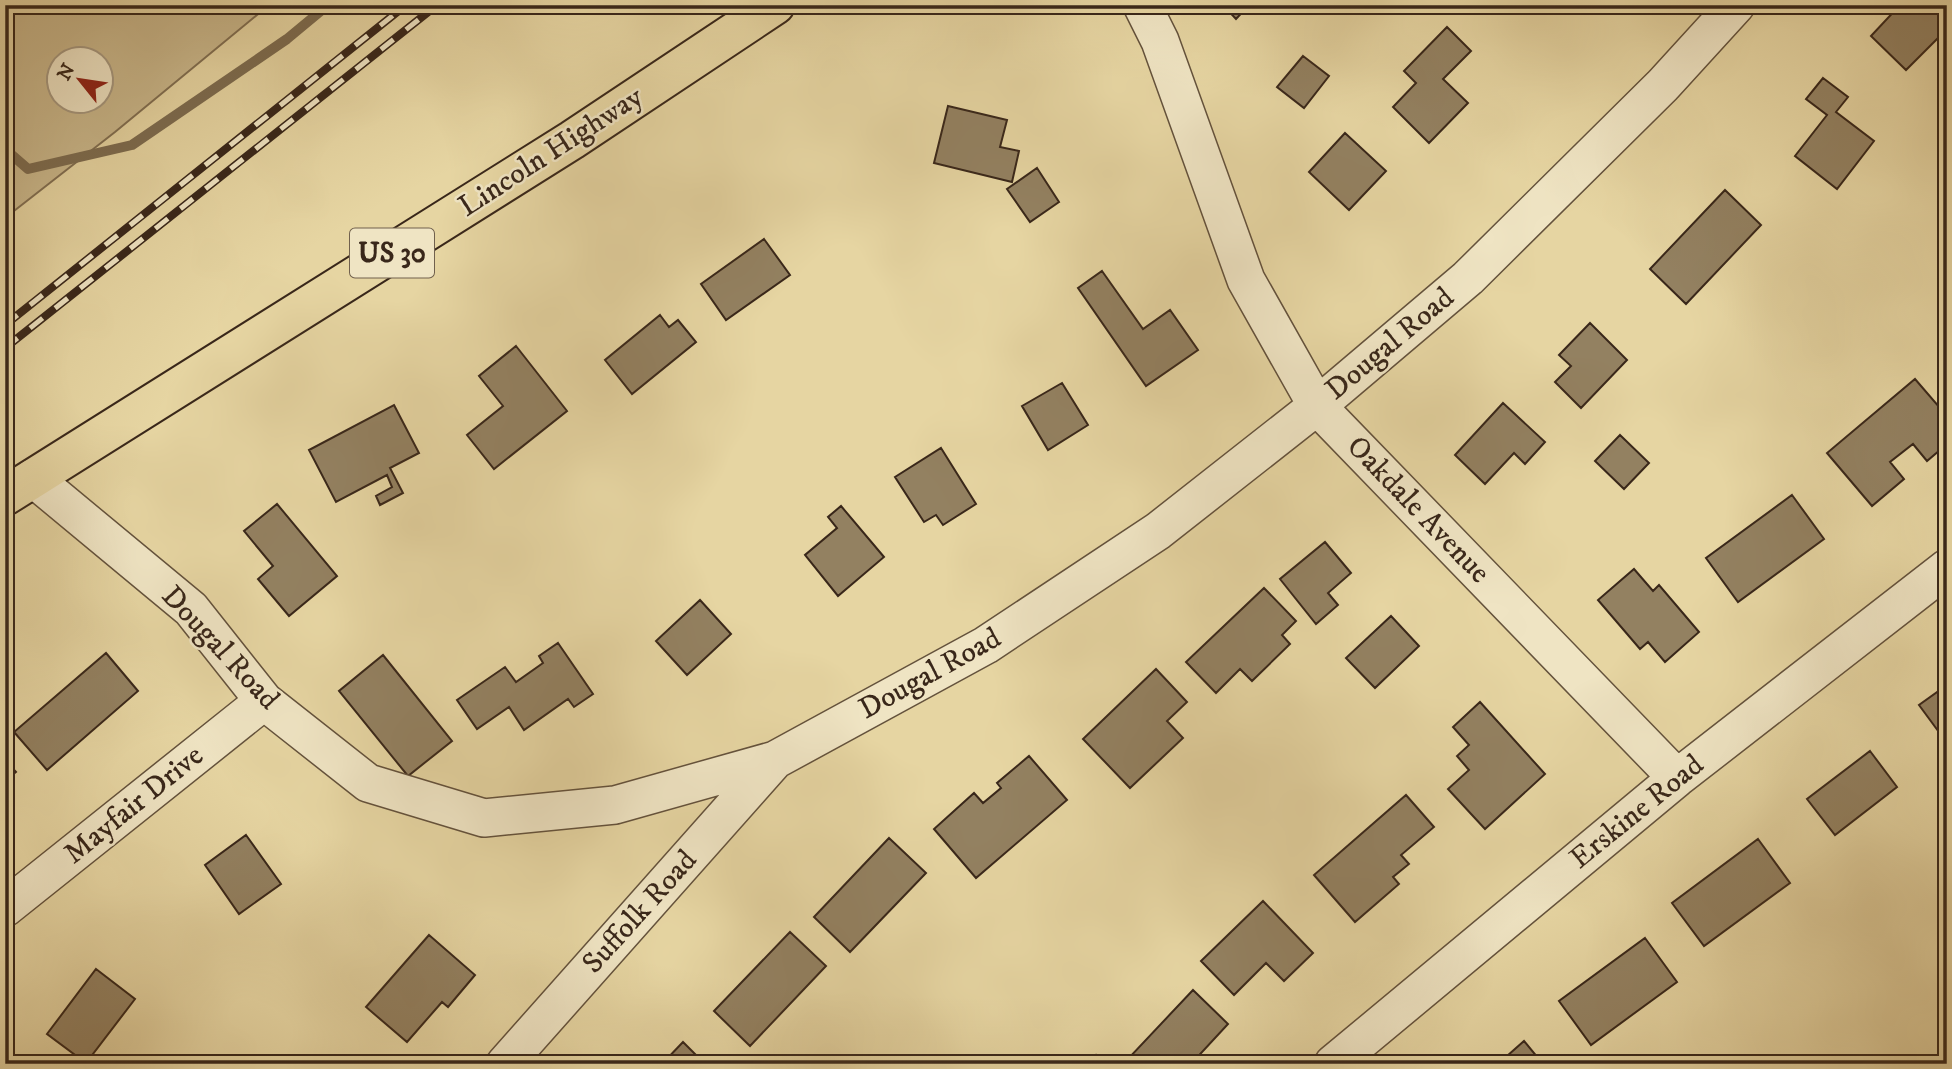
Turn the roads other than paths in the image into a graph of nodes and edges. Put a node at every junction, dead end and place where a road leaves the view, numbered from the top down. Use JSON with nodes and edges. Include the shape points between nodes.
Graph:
{"nodes":[{"id":1,"x":775,"y":5,"type":"edge"},
{"id":2,"x":1142,"y":5,"type":"edge"},
{"id":3,"x":1736,"y":5,"type":"edge"},
{"id":4,"x":1317,"y":406,"type":"junction"},
{"id":5,"x":19,"y":487,"type":"edge"},
{"id":6,"x":1947,"y":568,"type":"edge"},
{"id":7,"x":264,"y":701,"type":"junction"},
{"id":8,"x":775,"y":760,"type":"junction"},
{"id":9,"x":1677,"y":778,"type":"junction"},
{"id":10,"x":5,"y":908,"type":"edge"},
{"id":11,"x":505,"y":1064,"type":"edge"},
{"id":12,"x":1333,"y":1064,"type":"edge"}],
"edges":[{"from":1,"to":5,"type":"main road","name":"Lincoln Highway","number":"US 30","via":[[572,140]]},
{"from":2,"to":4,"type":"street","name":"Oakdale Avenue","via":[[1160,41],[1246,280]]},
{"from":3,"to":4,"type":"street","name":"Dougal Road","via":[[1663,85],[1468,278]]},
{"from":4,"to":8,"type":"street","name":"Dougal Road","via":[[1158,531],[986,645]]},
{"from":4,"to":9,"type":"street","name":"Oakdale Avenue"},
{"from":5,"to":7,"type":"street","name":"Dougal Road","via":[[191,609]]},
{"from":6,"to":9,"type":"street","name":"Erskine Road"},
{"from":7,"to":8,"type":"street","name":"Dougal Road","via":[[368,783],[484,818],[615,805]]},
{"from":7,"to":10,"type":"street","name":"Mayfair Drive"},
{"from":8,"to":11,"type":"street","name":"Suffolk Road"},
{"from":9,"to":12,"type":"street","name":"Erskine Road"}]}
